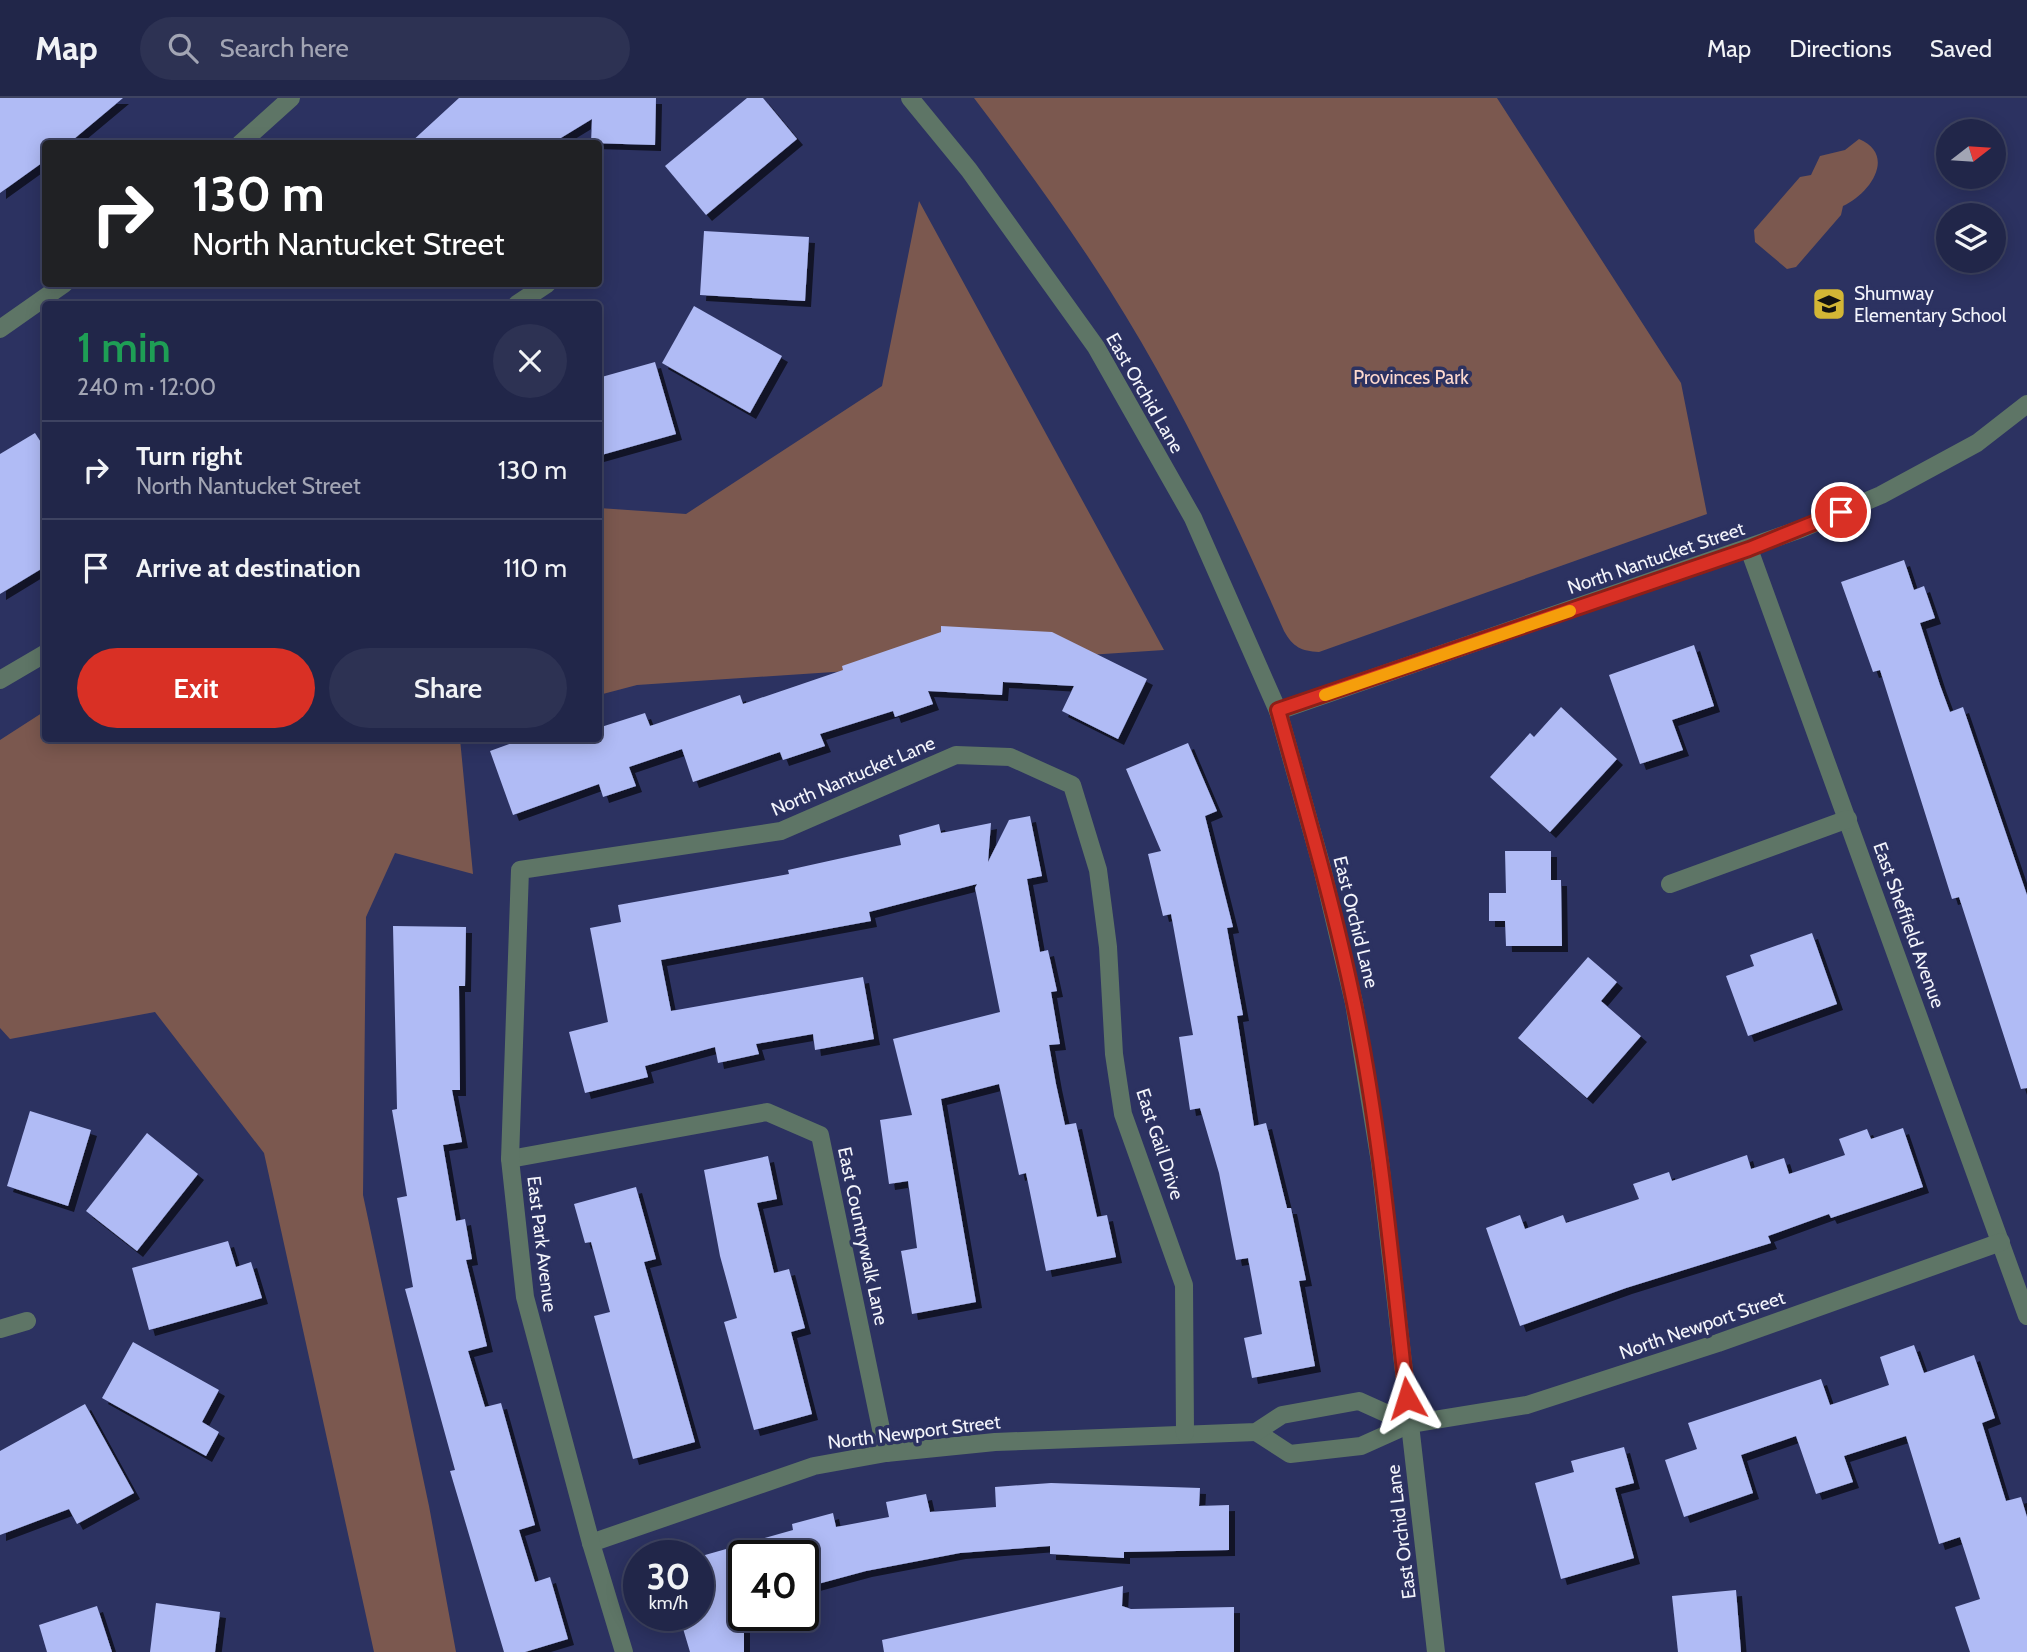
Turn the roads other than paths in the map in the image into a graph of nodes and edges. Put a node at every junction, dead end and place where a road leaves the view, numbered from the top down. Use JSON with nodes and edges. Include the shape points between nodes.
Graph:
{"nodes":[{"id":1,"x":290,"y":98,"type":"edge"},
{"id":2,"x":910,"y":98,"type":"edge"},
{"id":3,"x":244,"y":140,"type":"edge"},
{"id":4,"x":60,"y":287,"type":"edge"},
{"id":5,"x":542,"y":287,"type":"edge"},
{"id":6,"x":522,"y":301,"type":"edge"},
{"id":7,"x":0,"y":329,"type":"edge"},
{"id":8,"x":2027,"y":404,"type":"edge"},
{"id":9,"x":1749,"y":549,"type":"junction"},
{"id":10,"x":42,"y":655,"type":"edge"},
{"id":11,"x":0,"y":680,"type":"edge"},
{"id":12,"x":1278,"y":710,"type":"junction"},
{"id":13,"x":1072,"y":785,"type":"joint"},
{"id":14,"x":1848,"y":819,"type":"junction"},
{"id":15,"x":520,"y":870,"type":"joint"},
{"id":16,"x":1670,"y":884,"type":"dead end"},
{"id":17,"x":510,"y":1158,"type":"junction"},
{"id":18,"x":2001,"y":1242,"type":"junction"},
{"id":19,"x":2027,"y":1316,"type":"edge"},
{"id":20,"x":27,"y":1321,"type":"dead end"},
{"id":21,"x":0,"y":1329,"type":"edge"},
{"id":22,"x":1410,"y":1424,"type":"junction"},
{"id":23,"x":1256,"y":1432,"type":"junction"},
{"id":24,"x":1185,"y":1433,"type":"junction"},
{"id":25,"x":886,"y":1453,"type":"junction"},
{"id":26,"x":591,"y":1543,"type":"junction"},
{"id":27,"x":624,"y":1652,"type":"edge"},
{"id":28,"x":1436,"y":1652,"type":"edge"}],
"edges":[{"from":1,"to":3,"type":"street"},
{"from":2,"to":12,"type":"street","name":"East Orchid Lane","via":[[969,170],[1096,347],[1193,518]]},
{"from":4,"to":7,"type":"street"},
{"from":5,"to":6,"type":"street"},
{"from":8,"to":9,"type":"street","name":"North Nantucket Street","via":[[1977,443],[1881,495]]},
{"from":9,"to":12,"type":"street","name":"North Nantucket Street"},
{"from":9,"to":14,"type":"street","name":"East Sheffield Avenue"},
{"from":10,"to":11,"type":"street"},
{"from":12,"to":22,"type":"street","name":"East Orchid Lane","via":[[1354,1003],[1380,1162]]},
{"from":13,"to":15,"type":"street","name":"North Nantucket Lane","via":[[1010,757],[956,755],[781,831]]},
{"from":13,"to":24,"type":"street","name":"East Gail Drive","via":[[1098,870],[1114,1054],[1124,1114],[1184,1285]]},
{"from":14,"to":16,"type":"street"},
{"from":14,"to":18,"type":"street","name":"East Sheffield Avenue"},
{"from":15,"to":17,"type":"street","name":"East Park Avenue"},
{"from":17,"to":25,"type":"street","name":"East Countrywalk Lane","via":[[767,1112],[820,1135]]},
{"from":17,"to":26,"type":"street","name":"East Park Avenue","via":[[525,1297]]},
{"from":18,"to":19,"type":"street","name":"East Sheffield Avenue"},
{"from":18,"to":22,"type":"street","name":"North Newport Street","via":[[1527,1405]]},
{"from":20,"to":21,"type":"street"},
{"from":22,"to":23,"type":"street","name":"North Newport Street","via":[[1359,1401],[1282,1415]]},
{"from":22,"to":23,"type":"street","name":"North Newport Street","via":[[1361,1446],[1290,1454]]},
{"from":22,"to":28,"type":"street","name":"East Orchid Lane"},
{"from":23,"to":24,"type":"street","name":"North Newport Street"},
{"from":24,"to":25,"type":"street","name":"North Newport Street","via":[[995,1442]]},
{"from":25,"to":26,"type":"street","name":"North Newport Street","via":[[814,1466]]},
{"from":26,"to":27,"type":"street","name":"East Park Avenue"}]}
